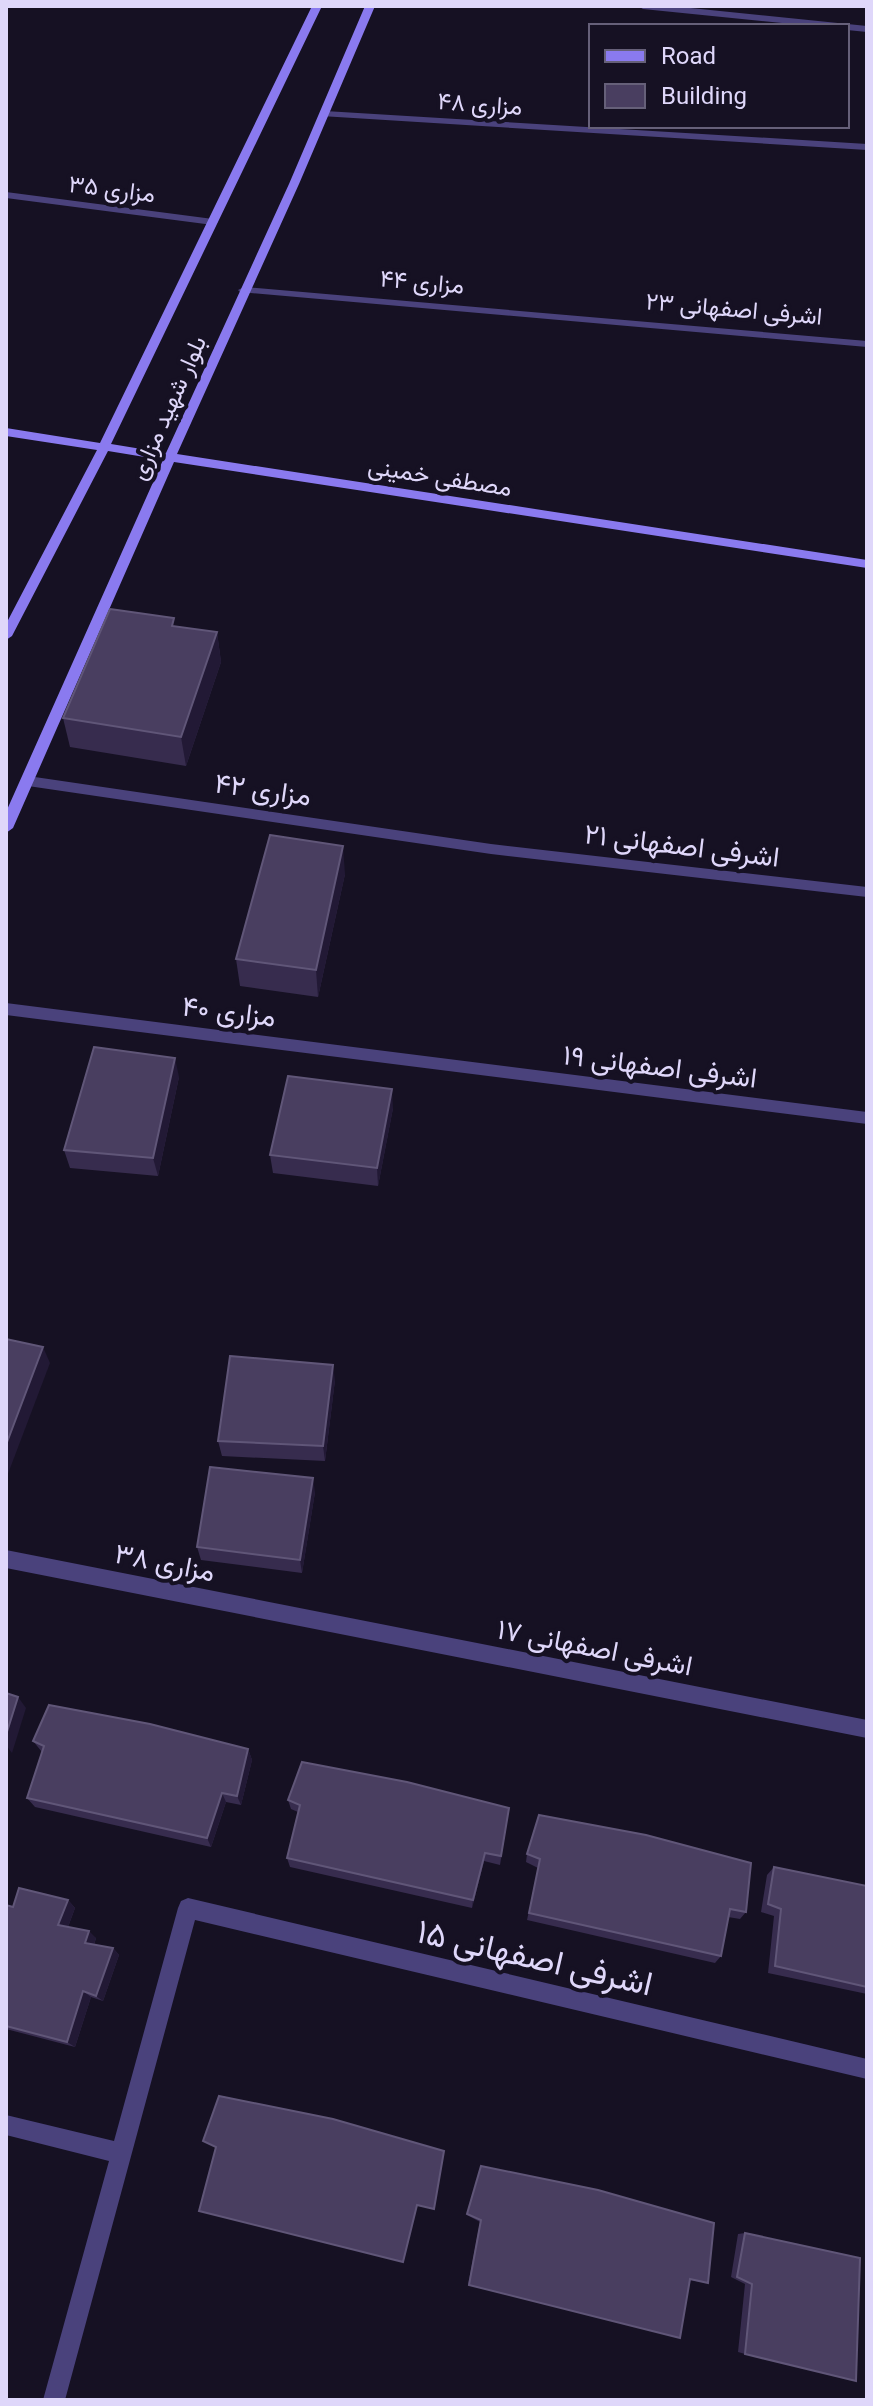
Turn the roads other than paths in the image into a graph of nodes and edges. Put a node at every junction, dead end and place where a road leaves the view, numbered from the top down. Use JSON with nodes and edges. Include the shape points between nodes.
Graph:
{"nodes":[{"id":1,"x":317,"y":6,"type":"edge"},
{"id":2,"x":370,"y":6,"type":"edge"},
{"id":3,"x":643,"y":6,"type":"edge"},
{"id":4,"x":658,"y":8,"type":"edge"},
{"id":5,"x":820,"y":24,"type":"edge"},
{"id":6,"x":325,"y":114,"type":"junction"},
{"id":7,"x":867,"y":147,"type":"edge"},
{"id":8,"x":6,"y":195,"type":"edge"},
{"id":9,"x":213,"y":222,"type":"junction"},
{"id":10,"x":244,"y":290,"type":"junction"},
{"id":11,"x":597,"y":319,"type":"joint"},
{"id":12,"x":867,"y":344,"type":"edge"},
{"id":13,"x":6,"y":432,"type":"edge"},
{"id":14,"x":104,"y":447,"type":"junction"},
{"id":15,"x":170,"y":458,"type":"junction"},
{"id":16,"x":867,"y":564,"type":"edge"},
{"id":17,"x":6,"y":636,"type":"edge"},
{"id":18,"x":28,"y":781,"type":"junction"},
{"id":19,"x":6,"y":828,"type":"edge"},
{"id":20,"x":491,"y":849,"type":"joint"},
{"id":21,"x":867,"y":892,"type":"edge"},
{"id":22,"x":6,"y":1009,"type":"edge"},
{"id":23,"x":446,"y":1065,"type":"joint"},
{"id":24,"x":867,"y":1118,"type":"edge"},
{"id":25,"x":6,"y":1559,"type":"edge"},
{"id":26,"x":313,"y":1620,"type":"joint"},
{"id":27,"x":867,"y":1729,"type":"edge"},
{"id":28,"x":867,"y":2069,"type":"edge"},
{"id":29,"x":6,"y":2125,"type":"edge"},
{"id":30,"x":121,"y":2153,"type":"junction"},
{"id":31,"x":54,"y":2400,"type":"edge"}],
"edges":[{"from":1,"to":9,"type":"main road","name":"بلوار شهید مزاری"},
{"from":2,"to":6,"type":"main road","name":"بلوار شهید مزاری"},
{"from":3,"to":4,"type":"street"},
{"from":4,"to":5,"type":"street"},
{"from":6,"to":7,"type":"street","name":"مزاری ۴۸"},
{"from":6,"to":10,"type":"main road","name":"بلوار شهید مزاری"},
{"from":8,"to":9,"type":"street","name":"مزاری ۳۵"},
{"from":9,"to":14,"type":"main road","name":"بلوار شهید مزاری"},
{"from":10,"to":11,"type":"street","name":"مزاری ۴۴"},
{"from":10,"to":15,"type":"main road","name":"بلوار شهید مزاری"},
{"from":11,"to":12,"type":"street","name":"اشرفی اصفهانی ۲۳"},
{"from":13,"to":14,"type":"main road","name":"مصطفی خمینی"},
{"from":14,"to":15,"type":"main road","name":"مصطفی خمینی"},
{"from":14,"to":17,"type":"main road","name":"بلوار شهید مزاری"},
{"from":15,"to":16,"type":"main road","name":"مصطفی خمینی"},
{"from":15,"to":18,"type":"main road","name":"بلوار شهید مزاری"},
{"from":18,"to":19,"type":"main road","name":"بلوار شهید مزاری"},
{"from":18,"to":20,"type":"street","name":"مزاری ۴۲"},
{"from":20,"to":21,"type":"street","name":"اشرفی اصفهانی ۲۱"},
{"from":22,"to":23,"type":"street","name":"مزاری ۴۰"},
{"from":23,"to":24,"type":"street","name":"اشرفی اصفهانی ۱۹"},
{"from":25,"to":26,"type":"street","name":"مزاری ۳۸"},
{"from":26,"to":27,"type":"street","name":"اشرفی اصفهانی ۱۷"},
{"from":28,"to":30,"type":"street","name":"اشرفی اصفهانی ۱۵","via":[[188,1908]]},
{"from":29,"to":30,"type":"street"},
{"from":30,"to":31,"type":"street"}]}
